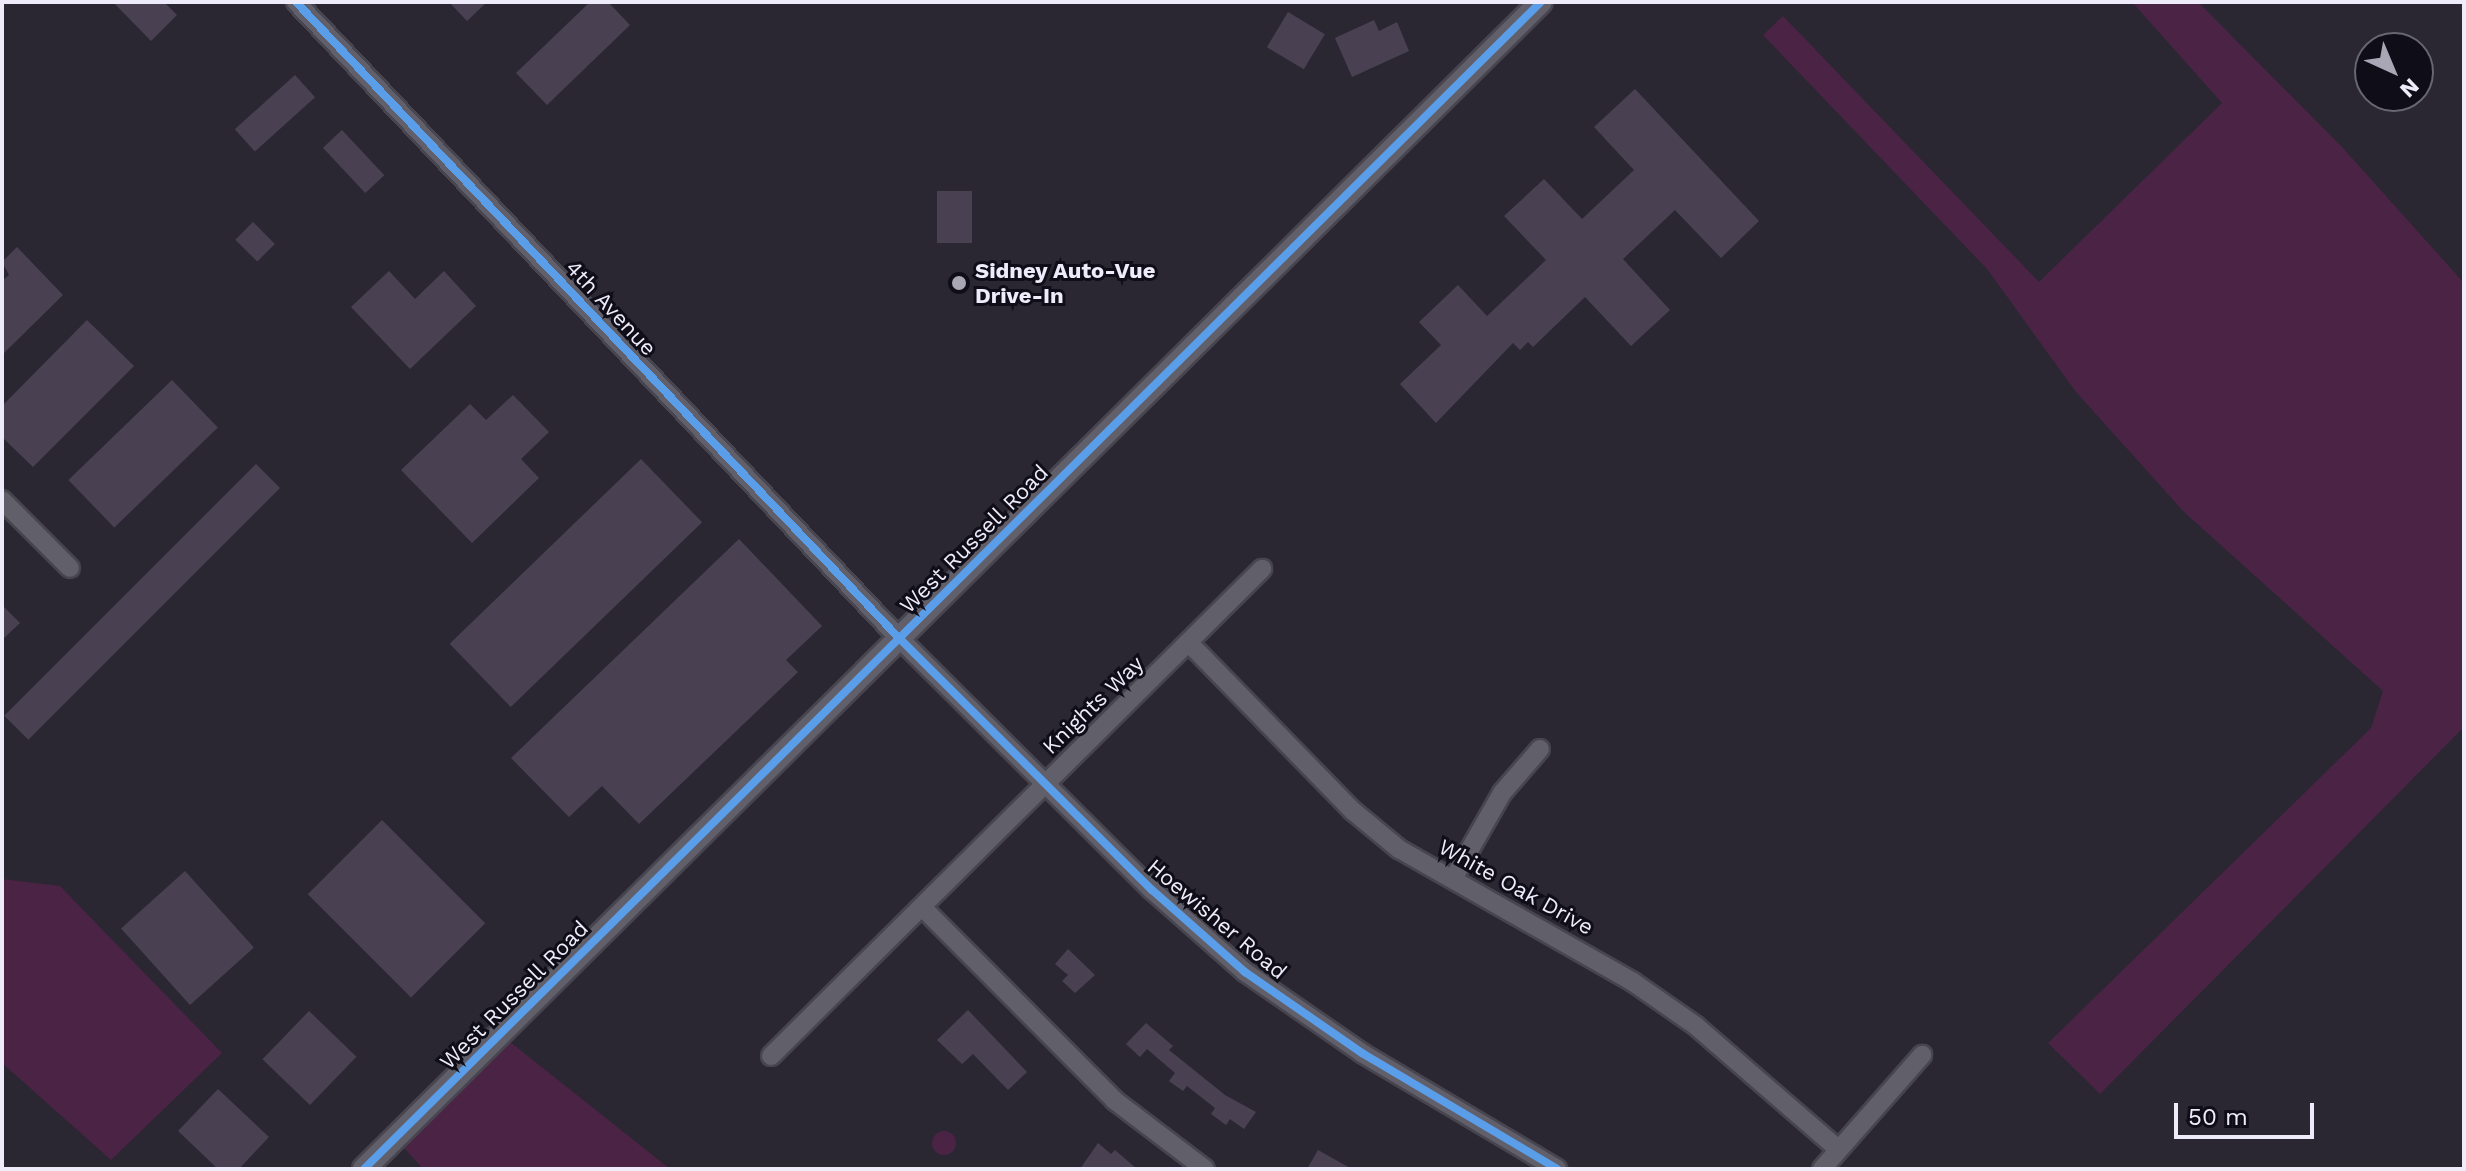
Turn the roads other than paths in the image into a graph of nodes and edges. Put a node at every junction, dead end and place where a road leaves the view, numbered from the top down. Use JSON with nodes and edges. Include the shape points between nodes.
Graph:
{"nodes":[{"id":1,"x":296,"y":2,"type":"edge"},
{"id":2,"x":1541,"y":2,"type":"edge"},
{"id":3,"x":2,"y":500,"type":"edge"},
{"id":4,"x":70,"y":568,"type":"dead end"},
{"id":5,"x":1262,"y":569,"type":"dead end"},
{"id":6,"x":899,"y":638,"type":"junction"},
{"id":7,"x":1190,"y":644,"type":"junction"},
{"id":8,"x":1540,"y":749,"type":"dead end"},
{"id":9,"x":1046,"y":785,"type":"junction"},
{"id":10,"x":1453,"y":879,"type":"junction"},
{"id":11,"x":923,"y":908,"type":"junction"},
{"id":12,"x":1922,"y":1055,"type":"dead end"},
{"id":13,"x":771,"y":1056,"type":"dead end"},
{"id":14,"x":1838,"y":1149,"type":"junction"},
{"id":15,"x":364,"y":1169,"type":"edge"},
{"id":16,"x":1205,"y":1169,"type":"edge"},
{"id":17,"x":1557,"y":1169,"type":"edge"},
{"id":18,"x":1822,"y":1169,"type":"edge"}],
"edges":[{"from":1,"to":6,"type":"street","name":"4th Avenue"},
{"from":2,"to":6,"type":"street","name":"West Russell Road"},
{"from":3,"to":4,"type":"street"},
{"from":5,"to":7,"type":"street","name":"Knights Way"},
{"from":6,"to":9,"type":"street","name":"Hoewisher Road"},
{"from":6,"to":15,"type":"street","name":"West Russell Road"},
{"from":7,"to":9,"type":"street","name":"Knights Way"},
{"from":7,"to":10,"type":"street","name":"White Oak Drive","via":[[1353,811],[1399,849]]},
{"from":8,"to":10,"type":"street","via":[[1502,793]]},
{"from":9,"to":11,"type":"street","name":"Knights Way"},
{"from":9,"to":17,"type":"street","name":"Hoewisher Road","via":[[1245,972],[1362,1053]]},
{"from":10,"to":14,"type":"street","name":"White Oak Drive","via":[[1586,954],[1696,1026]]},
{"from":11,"to":13,"type":"street","name":"Knights Way"},
{"from":11,"to":16,"type":"street","via":[[1114,1100]]},
{"from":12,"to":14,"type":"street"},
{"from":14,"to":18,"type":"street"}]}
